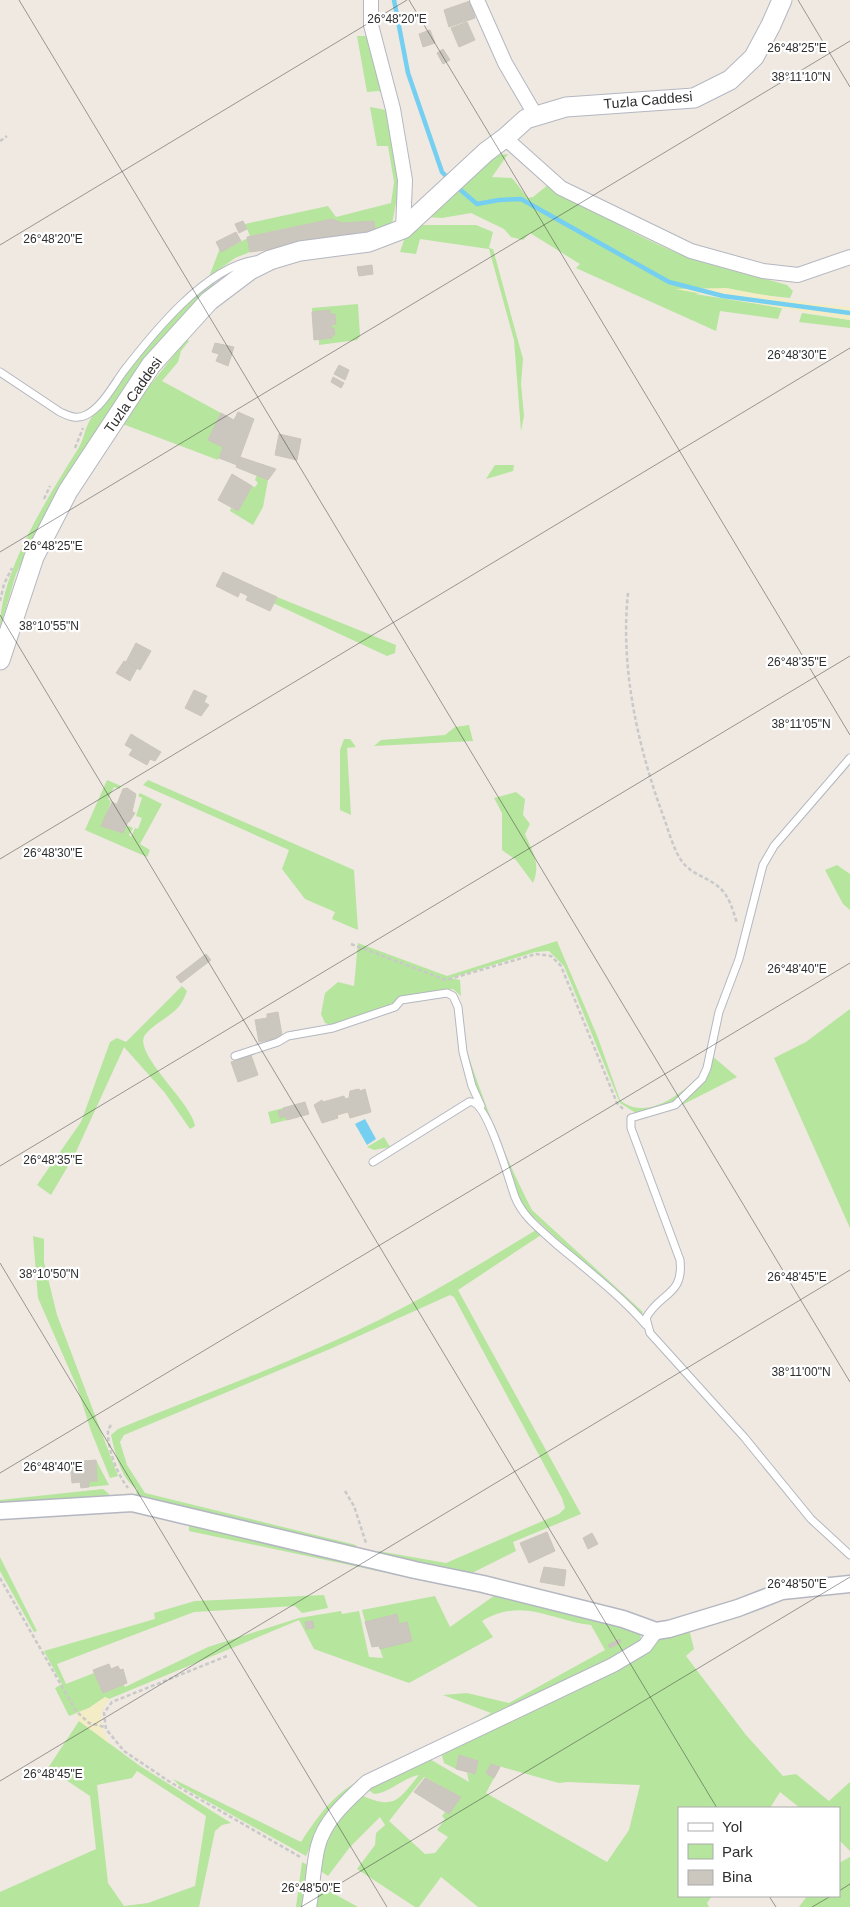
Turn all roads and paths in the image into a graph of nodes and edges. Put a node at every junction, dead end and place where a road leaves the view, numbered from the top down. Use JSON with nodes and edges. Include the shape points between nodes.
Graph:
{"nodes":[{"id":1,"x":371,"y":0,"type":"edge"},
{"id":2,"x":477,"y":0,"type":"edge"},
{"id":3,"x":782,"y":0,"type":"edge"},
{"id":4,"x":536,"y":116,"type":"junction"},
{"id":5,"x":7,"y":136,"type":"dead end"},
{"id":6,"x":505,"y":138,"type":"junction"},
{"id":7,"x":0,"y":141,"type":"edge"},
{"id":8,"x":403,"y":229,"type":"junction"},
{"id":9,"x":850,"y":257,"type":"edge"},
{"id":10,"x":270,"y":260,"type":"junction"},
{"id":11,"x":0,"y":372,"type":"edge"},
{"id":12,"x":628,"y":593,"type":"dead end"},
{"id":13,"x":0,"y":660,"type":"edge"},
{"id":14,"x":850,"y":758,"type":"edge"},
{"id":15,"x":743,"y":942,"type":"junction"},
{"id":16,"x":351,"y":944,"type":"dead end"},
{"id":17,"x":235,"y":1056,"type":"dead end"},
{"id":18,"x":481,"y":1106,"type":"junction"},
{"id":19,"x":631,"y":1118,"type":"junction"},
{"id":20,"x":373,"y":1162,"type":"dead end"},
{"id":21,"x":646,"y":1326,"type":"junction"},
{"id":22,"x":111,"y":1425,"type":"dead end"},
{"id":23,"x":346,"y":1491,"type":"dead end"},
{"id":24,"x":123,"y":1502,"type":"junction"},
{"id":25,"x":0,"y":1511,"type":"edge"},
{"id":26,"x":850,"y":1555,"type":"edge"},
{"id":27,"x":369,"y":1559,"type":"junction"},
{"id":28,"x":0,"y":1578,"type":"edge"},
{"id":29,"x":850,"y":1584,"type":"edge"},
{"id":30,"x":656,"y":1630,"type":"junction"},
{"id":31,"x":227,"y":1656,"type":"dead end"},
{"id":32,"x":105,"y":1727,"type":"junction"},
{"id":33,"x":316,"y":1866,"type":"junction"},
{"id":34,"x":310,"y":1907,"type":"edge"}],
"edges":[{"from":1,"to":8,"type":"street","via":[[371,25],[393,109],[406,180]]},
{"from":2,"to":4,"type":"street","via":[[505,63]]},
{"from":3,"to":4,"type":"main road","name":"Tuzla Caddesi","via":[[754,57],[730,80],[694,98],[566,107]]},
{"from":4,"to":6,"type":"main road","name":"Tuzla Caddesi","via":[[526,119]]},
{"from":5,"to":7,"type":"path"},
{"from":6,"to":8,"type":"main road","name":"Tuzla Caddesi"},
{"from":6,"to":9,"type":"street","via":[[561,188],[691,251],[763,271],[798,275]]},
{"from":8,"to":10,"type":"main road","name":"Tuzla Caddesi","via":[[369,242],[300,251]]},
{"from":10,"to":11,"type":"lane","via":[[240,262],[192,294],[127,366],[101,401],[83,416],[60,412]]},
{"from":10,"to":13,"type":"main road","name":"Tuzla Caddesi","via":[[250,270],[209,301],[151,365],[68,491],[34,557]]},
{"from":12,"to":15,"type":"path","via":[[624,634],[643,753],[654,793],[680,859],[698,877],[720,888],[727,896]]},
{"from":14,"to":15,"type":"lane","via":[[766,859]]},
{"from":15,"to":19,"type":"lane","via":[[702,1080],[674,1104]]},
{"from":16,"to":19,"type":"path","via":[[446,980],[536,954],[551,956],[567,979],[617,1103]]},
{"from":17,"to":18,"type":"lane","via":[[288,1036],[346,1024],[395,1007],[401,1000],[446,993],[453,996],[458,1007],[463,1052]]},
{"from":18,"to":20,"type":"lane","via":[[469,1102]]},
{"from":18,"to":21,"type":"lane","via":[[516,1198],[530,1221]]},
{"from":19,"to":21,"type":"lane","via":[[631,1128],[680,1260],[681,1274],[674,1291],[650,1310]]},
{"from":21,"to":26,"type":"lane","via":[[811,1519]]},
{"from":22,"to":24,"type":"path","via":[[108,1430],[110,1446],[130,1493]]},
{"from":23,"to":27,"type":"path","via":[[364,1532]]},
{"from":24,"to":25,"type":"street"},
{"from":24,"to":27,"type":"street"},
{"from":27,"to":30,"type":"street","via":[[483,1584]]},
{"from":28,"to":32,"type":"path","via":[[76,1711],[89,1722]]},
{"from":29,"to":30,"type":"street","via":[[782,1591],[738,1608],[670,1629]]},
{"from":30,"to":33,"type":"street","via":[[645,1646],[613,1665],[367,1782],[329,1822],[318,1845]]},
{"from":31,"to":32,"type":"path","via":[[112,1702],[104,1713]]},
{"from":32,"to":33,"type":"path","via":[[124,1751],[162,1777]]},
{"from":33,"to":34,"type":"street"}]}
